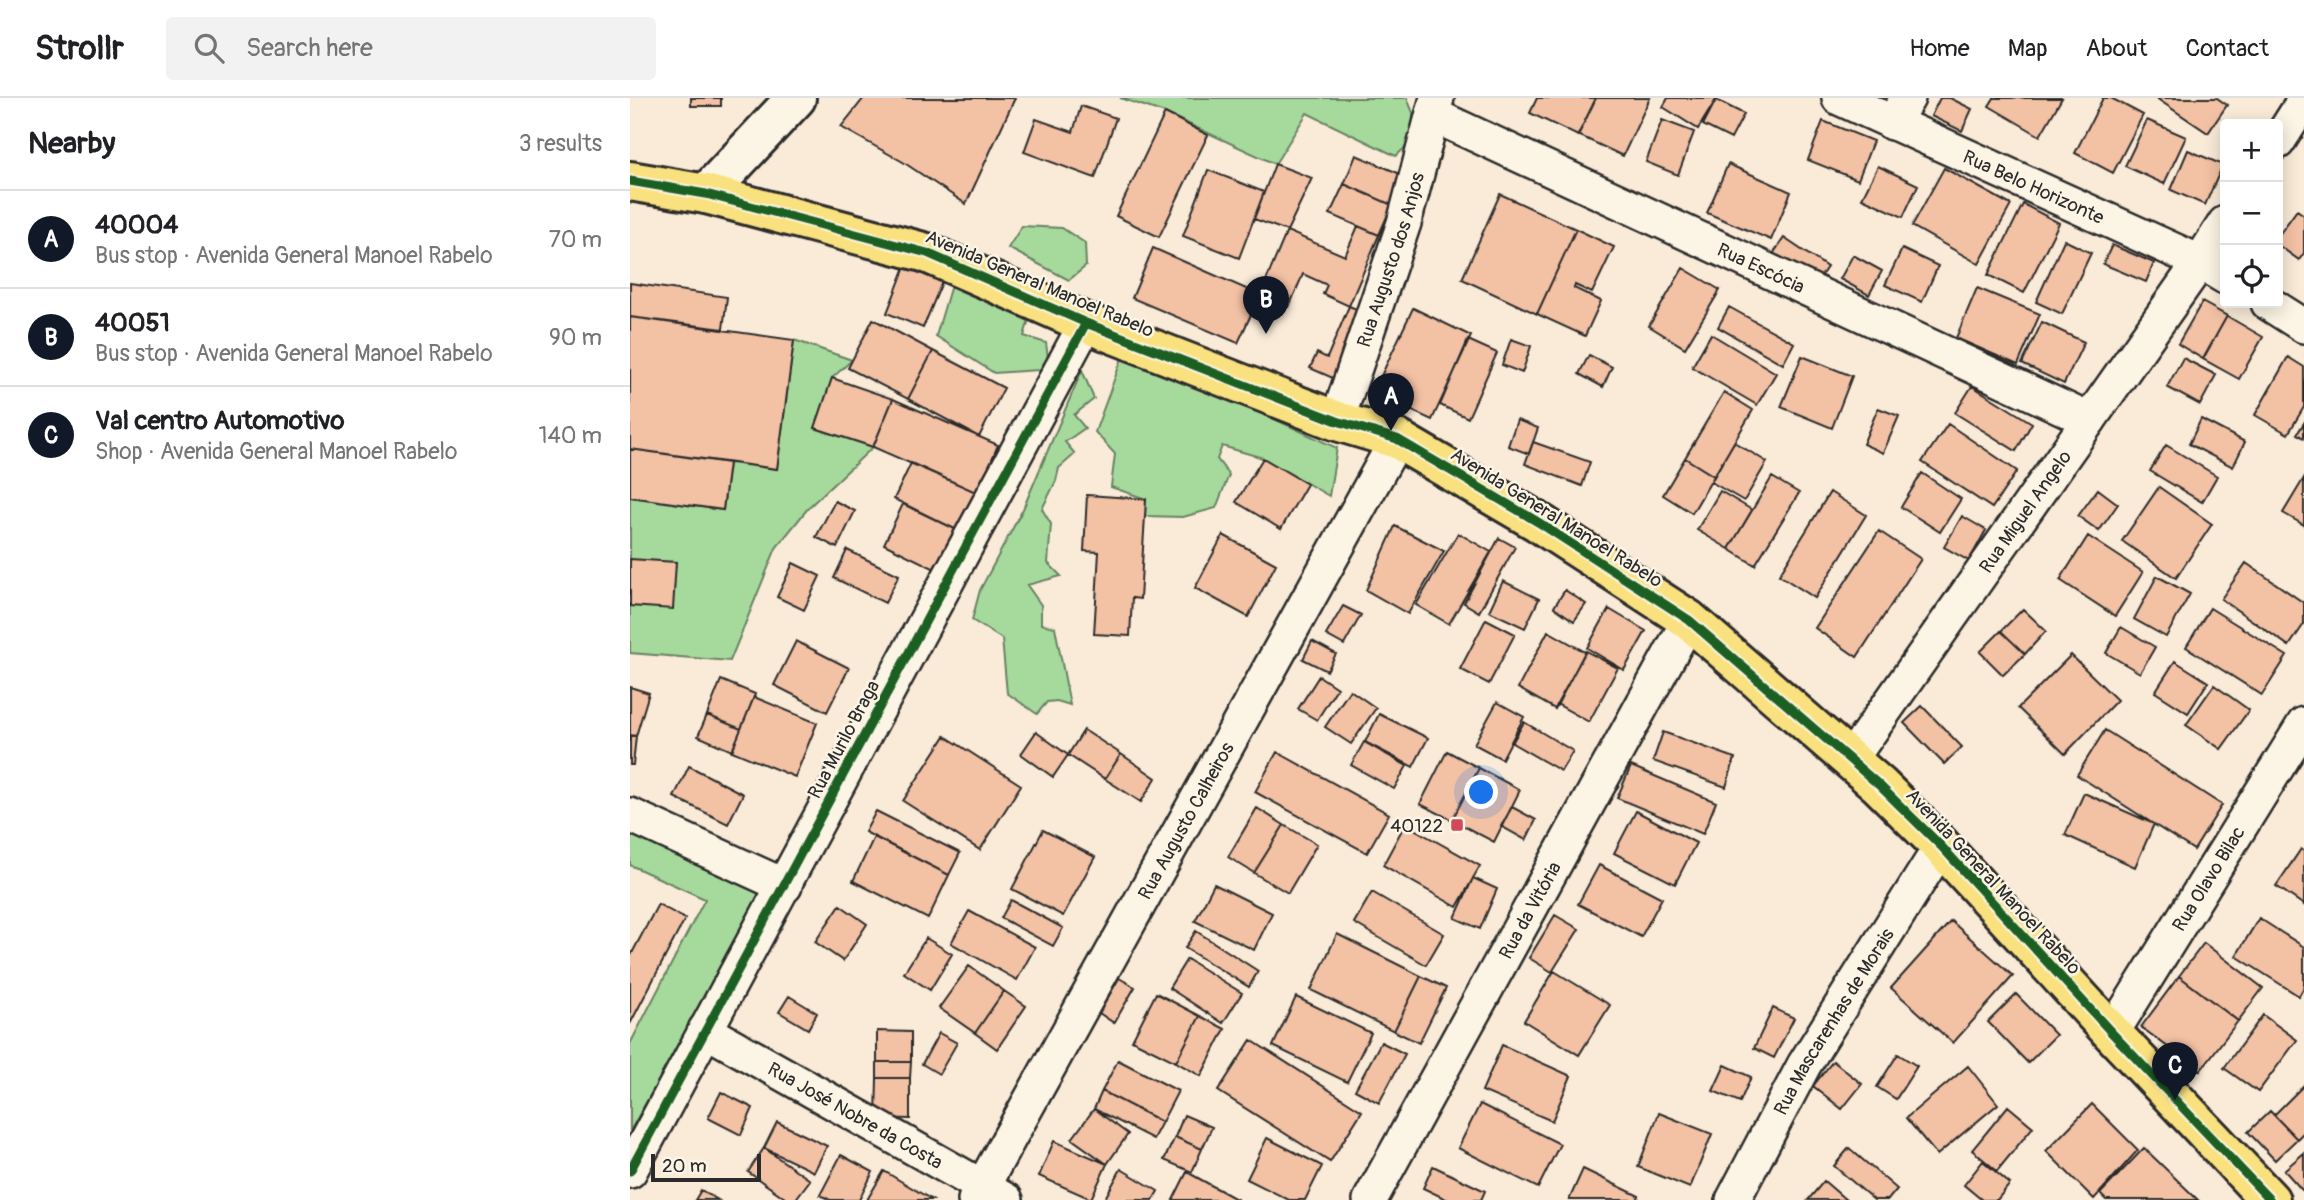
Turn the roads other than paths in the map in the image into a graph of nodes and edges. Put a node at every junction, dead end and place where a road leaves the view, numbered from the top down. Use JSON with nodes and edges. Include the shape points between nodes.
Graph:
{"nodes":[{"id":1,"x":796,"y":98,"type":"edge"},
{"id":2,"x":1839,"y":98,"type":"edge"},
{"id":3,"x":2304,"y":101,"type":"edge"},
{"id":4,"x":1435,"y":106,"type":"edge"},
{"id":5,"x":1900,"y":110,"type":"edge"},
{"id":6,"x":2283,"y":134,"type":"edge"},
{"id":7,"x":630,"y":181,"type":"edge"},
{"id":8,"x":706,"y":194,"type":"junction"},
{"id":9,"x":2220,"y":243,"type":"edge"},
{"id":10,"x":2213,"y":270,"type":"edge"},
{"id":11,"x":2276,"y":308,"type":"edge"},
{"id":12,"x":1086,"y":323,"type":"junction"},
{"id":13,"x":2304,"y":326,"type":"edge"},
{"id":14,"x":2089,"y":420,"type":"junction"},
{"id":15,"x":1337,"y":421,"type":"junction"},
{"id":16,"x":1397,"y":439,"type":"junction"},
{"id":17,"x":1689,"y":620,"type":"junction"},
{"id":18,"x":2304,"y":724,"type":"edge"},
{"id":19,"x":1850,"y":760,"type":"junction"},
{"id":20,"x":630,"y":815,"type":"edge"},
{"id":21,"x":1941,"y":846,"type":"junction"},
{"id":22,"x":785,"y":886,"type":"junction"},
{"id":23,"x":705,"y":1030,"type":"junction"},
{"id":24,"x":2112,"y":1033,"type":"junction"},
{"id":25,"x":630,"y":1171,"type":"edge"},
{"id":26,"x":988,"y":1195,"type":"edge"},
{"id":27,"x":1370,"y":1200,"type":"edge"},
{"id":28,"x":1732,"y":1200,"type":"edge"},
{"id":29,"x":2270,"y":1200,"type":"edge"}],
"edges":[{"from":1,"to":8,"type":"main road"},
{"from":2,"to":5,"type":"street","name":"Rua Belo Horizonte"},
{"from":3,"to":6,"type":"street"},
{"from":4,"to":14,"type":"street","name":"Rua Escócia"},
{"from":4,"to":15,"type":"street","name":"Rua Augusto dos Anjos","via":[[1404,223]]},
{"from":5,"to":10,"type":"street","name":"Rua Belo Horizonte"},
{"from":7,"to":8,"type":"main road","name":"Avenida General Manoel Rabelo"},
{"from":8,"to":12,"type":"main road","name":"Avenida General Manoel Rabelo","via":[[927,253]]},
{"from":9,"to":10,"type":"street","name":"Rua Miguel Angelo"},
{"from":10,"to":14,"type":"street","name":"Rua Miguel Angelo"},
{"from":11,"to":13,"type":"street"},
{"from":12,"to":15,"type":"main road","name":"Avenida General Manoel Rabelo"},
{"from":12,"to":22,"type":"street","name":"Rua Murilo Braga"},
{"from":14,"to":19,"type":"street","name":"Rua Miguel Angelo"},
{"from":15,"to":16,"type":"main road","name":"Avenida General Manoel Rabelo"},
{"from":16,"to":17,"type":"main road","name":"Avenida General Manoel Rabelo","via":[[1538,522]]},
{"from":16,"to":26,"type":"street","name":"Rua Augusto Calheiros"},
{"from":17,"to":19,"type":"main road","name":"Avenida General Manoel Rabelo"},
{"from":17,"to":27,"type":"street","name":"Rua da Vitória"},
{"from":18,"to":24,"type":"street","name":"Rua Olavo Bilac"},
{"from":19,"to":21,"type":"main road","name":"Avenida General Manoel Rabelo"},
{"from":20,"to":22,"type":"street"},
{"from":21,"to":24,"type":"main road","name":"Avenida General Manoel Rabelo"},
{"from":21,"to":28,"type":"street","name":"Rua Mascarenhas de Morais","via":[[1804,1065]]},
{"from":22,"to":23,"type":"street","name":"Rua Murilo Braga"},
{"from":23,"to":25,"type":"street","name":"Rua Murilo Braga"},
{"from":23,"to":26,"type":"street","name":"Rua José Nobre da Costa"},
{"from":24,"to":29,"type":"main road","name":"Avenida General Manoel Rabelo"}]}
